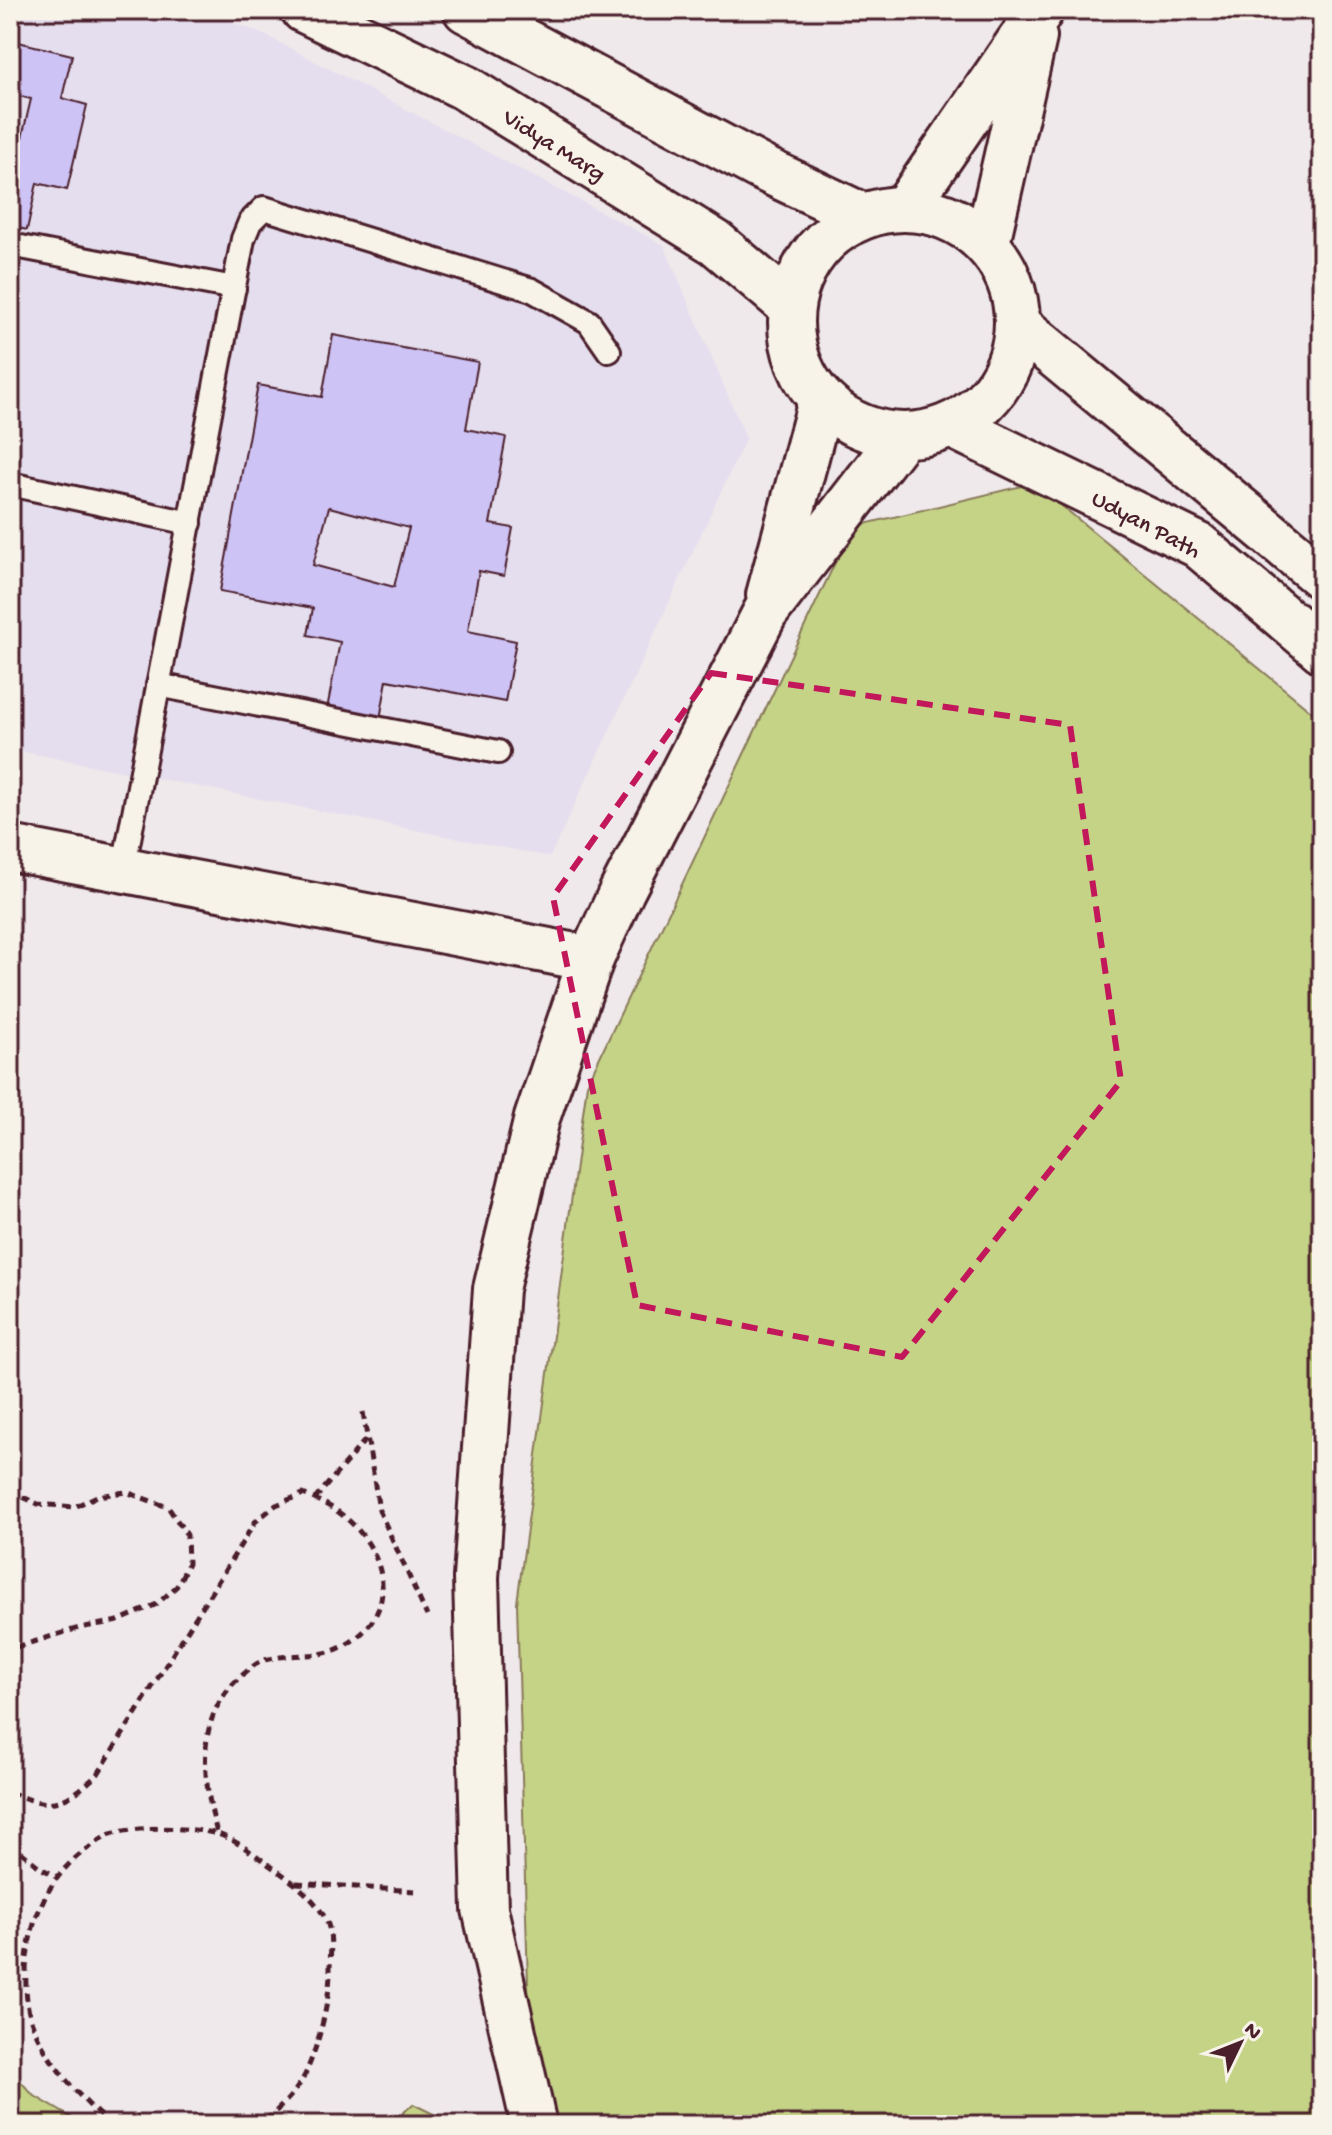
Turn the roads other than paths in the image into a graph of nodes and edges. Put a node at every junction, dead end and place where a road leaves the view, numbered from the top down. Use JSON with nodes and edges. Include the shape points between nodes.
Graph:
{"nodes":[{"id":1,"x":304,"y":10,"type":"edge"},
{"id":2,"x":466,"y":10,"type":"edge"},
{"id":3,"x":1040,"y":11,"type":"edge"},
{"id":4,"x":906,"y":207,"type":"junction"},
{"id":5,"x":861,"y":215,"type":"junction"},
{"id":6,"x":987,"y":243,"type":"junction"},
{"id":7,"x":21,"y":247,"type":"dead end"},
{"id":8,"x":234,"y":288,"type":"junction"},
{"id":9,"x":789,"y":305,"type":"junction"},
{"id":10,"x":1018,"y":325,"type":"junction"},
{"id":11,"x":609,"y":351,"type":"dead end"},
{"id":12,"x":821,"y":401,"type":"junction"},
{"id":13,"x":953,"y":426,"type":"junction"},
{"id":14,"x":902,"y":436,"type":"junction"},
{"id":15,"x":10,"y":484,"type":"edge"},
{"id":16,"x":190,"y":523,"type":"junction"},
{"id":17,"x":1322,"y":577,"type":"edge"},
{"id":18,"x":765,"y":613,"type":"junction"},
{"id":19,"x":1322,"y":650,"type":"edge"},
{"id":20,"x":158,"y":685,"type":"junction"},
{"id":21,"x":498,"y":752,"type":"dead end"},
{"id":22,"x":10,"y":848,"type":"edge"},
{"id":23,"x":123,"y":871,"type":"junction"},
{"id":24,"x":591,"y":959,"type":"junction"},
{"id":25,"x":534,"y":2125,"type":"edge"}],
"edges":[{"from":1,"to":9,"type":"street","name":"Vidya Marg","via":[[464,87],[716,243]]},
{"from":2,"to":5,"type":"street"},
{"from":3,"to":4,"type":"street"},
{"from":3,"to":6,"type":"street"},
{"from":4,"to":5,"type":"street"},
{"from":4,"to":6,"type":"street","via":[[945,215]]},
{"from":5,"to":9,"type":"street","via":[[825,238],[796,283]]},
{"from":6,"to":10,"type":"street","via":[[1011,282]]},
{"from":7,"to":8,"type":"lane"},
{"from":8,"to":11,"type":"lane","via":[[243,239],[264,208],[532,290],[589,322]]},
{"from":8,"to":16,"type":"lane"},
{"from":9,"to":12,"type":"street","via":[[795,357]]},
{"from":10,"to":13,"type":"street","via":[[1004,373],[983,405]]},
{"from":10,"to":17,"type":"street"},
{"from":12,"to":14,"type":"street","via":[[856,426]]},
{"from":12,"to":18,"type":"street"},
{"from":13,"to":14,"type":"street"},
{"from":13,"to":19,"type":"street","name":"Udyan Path","via":[[1198,545]]},
{"from":14,"to":18,"type":"street"},
{"from":15,"to":16,"type":"lane"},
{"from":16,"to":20,"type":"lane"},
{"from":18,"to":24,"type":"street"},
{"from":20,"to":21,"type":"lane"},
{"from":20,"to":23,"type":"lane"},
{"from":22,"to":23,"type":"street"},
{"from":23,"to":24,"type":"street"},
{"from":24,"to":25,"type":"street","via":[[537,1118],[496,1289],[476,1578],[485,1909]]}]}
